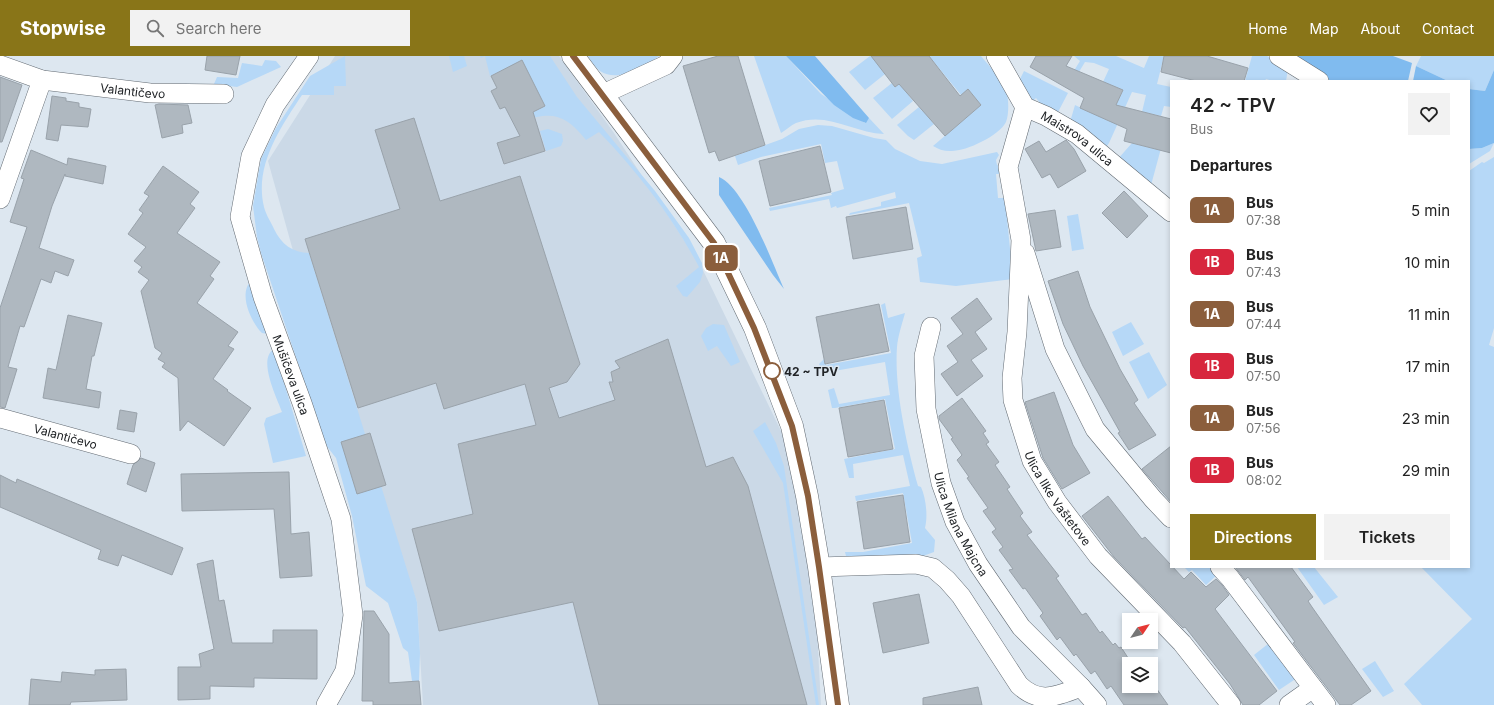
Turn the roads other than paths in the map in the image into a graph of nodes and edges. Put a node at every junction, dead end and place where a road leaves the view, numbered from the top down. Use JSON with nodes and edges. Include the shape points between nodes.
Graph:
{"nodes":[{"id":1,"x":309,"y":56,"type":"edge"},
{"id":2,"x":573,"y":56,"type":"edge"},
{"id":3,"x":673,"y":56,"type":"edge"},
{"id":4,"x":996,"y":56,"type":"edge"},
{"id":5,"x":1279,"y":56,"type":"edge"},
{"id":6,"x":0,"y":65,"type":"edge"},
{"id":7,"x":42,"y":80,"type":"junction"},
{"id":8,"x":1317,"y":80,"type":"edge"},
{"id":9,"x":224,"y":94,"type":"dead end"},
{"id":10,"x":601,"y":95,"type":"junction"},
{"id":11,"x":1025,"y":107,"type":"junction"},
{"id":12,"x":0,"y":200,"type":"edge"},
{"id":13,"x":1170,"y":211,"type":"edge"},
{"id":14,"x":1020,"y":240,"type":"junction"},
{"id":15,"x":931,"y":327,"type":"dead end"},
{"id":16,"x":0,"y":418,"type":"edge"},
{"id":17,"x":131,"y":454,"type":"dead end"},
{"id":18,"x":1170,"y":517,"type":"edge"},
{"id":19,"x":819,"y":567,"type":"junction"},
{"id":20,"x":1221,"y":568,"type":"edge"},
{"id":21,"x":1081,"y":687,"type":"junction"},
{"id":22,"x":1312,"y":688,"type":"junction"},
{"id":23,"x":326,"y":705,"type":"edge"},
{"id":24,"x":838,"y":705,"type":"edge"},
{"id":25,"x":1098,"y":705,"type":"edge"},
{"id":26,"x":1231,"y":705,"type":"edge"},
{"id":27,"x":1289,"y":705,"type":"edge"},
{"id":28,"x":1326,"y":705,"type":"edge"}],
"edges":[{"from":1,"to":23,"type":"street","name":"Mušičeva ulica","via":[[274,105],[251,156],[240,217],[263,297],[341,519],[353,615],[345,671]]},
{"from":2,"to":10,"type":"main road"},
{"from":3,"to":10,"type":"street","via":[[666,65]]},
{"from":4,"to":11,"type":"street","name":"Maistrova ulica"},
{"from":5,"to":8,"type":"street"},
{"from":6,"to":7,"type":"street","name":"Valantičevo"},
{"from":7,"to":9,"type":"street","name":"Valantičevo","via":[[150,93]]},
{"from":7,"to":12,"type":"street"},
{"from":10,"to":19,"type":"main road","via":[[714,243],[742,300],[792,426],[808,496]]},
{"from":11,"to":13,"type":"street","name":"Maistrova ulica","via":[[1077,134]]},
{"from":11,"to":14,"type":"street","name":"Ulica Ilke Vaštetove","via":[[1008,167]]},
{"from":14,"to":18,"type":"street","name":"Ulica Ilke Vaštetove","via":[[1055,349],[1095,429]]},
{"from":14,"to":26,"type":"street","name":"Ulica Ilke Vaštetove","via":[[1013,400],[1032,461],[1057,502],[1098,556],[1182,643]]},
{"from":15,"to":21,"type":"street","name":"Ulica Milana Majcna","via":[[924,356],[926,409],[941,483],[955,522],[978,564],[1021,627]]},
{"from":16,"to":17,"type":"street","name":"Valantičevo"},
{"from":19,"to":21,"type":"street","via":[[916,564],[933,568],[955,587],[1019,685],[1028,694],[1038,698],[1050,697]]},
{"from":19,"to":24,"type":"main road"},
{"from":20,"to":22,"type":"street"},
{"from":21,"to":25,"type":"street","name":"Ulica Milana Majcna"},
{"from":22,"to":27,"type":"street"},
{"from":22,"to":28,"type":"street"}]}
